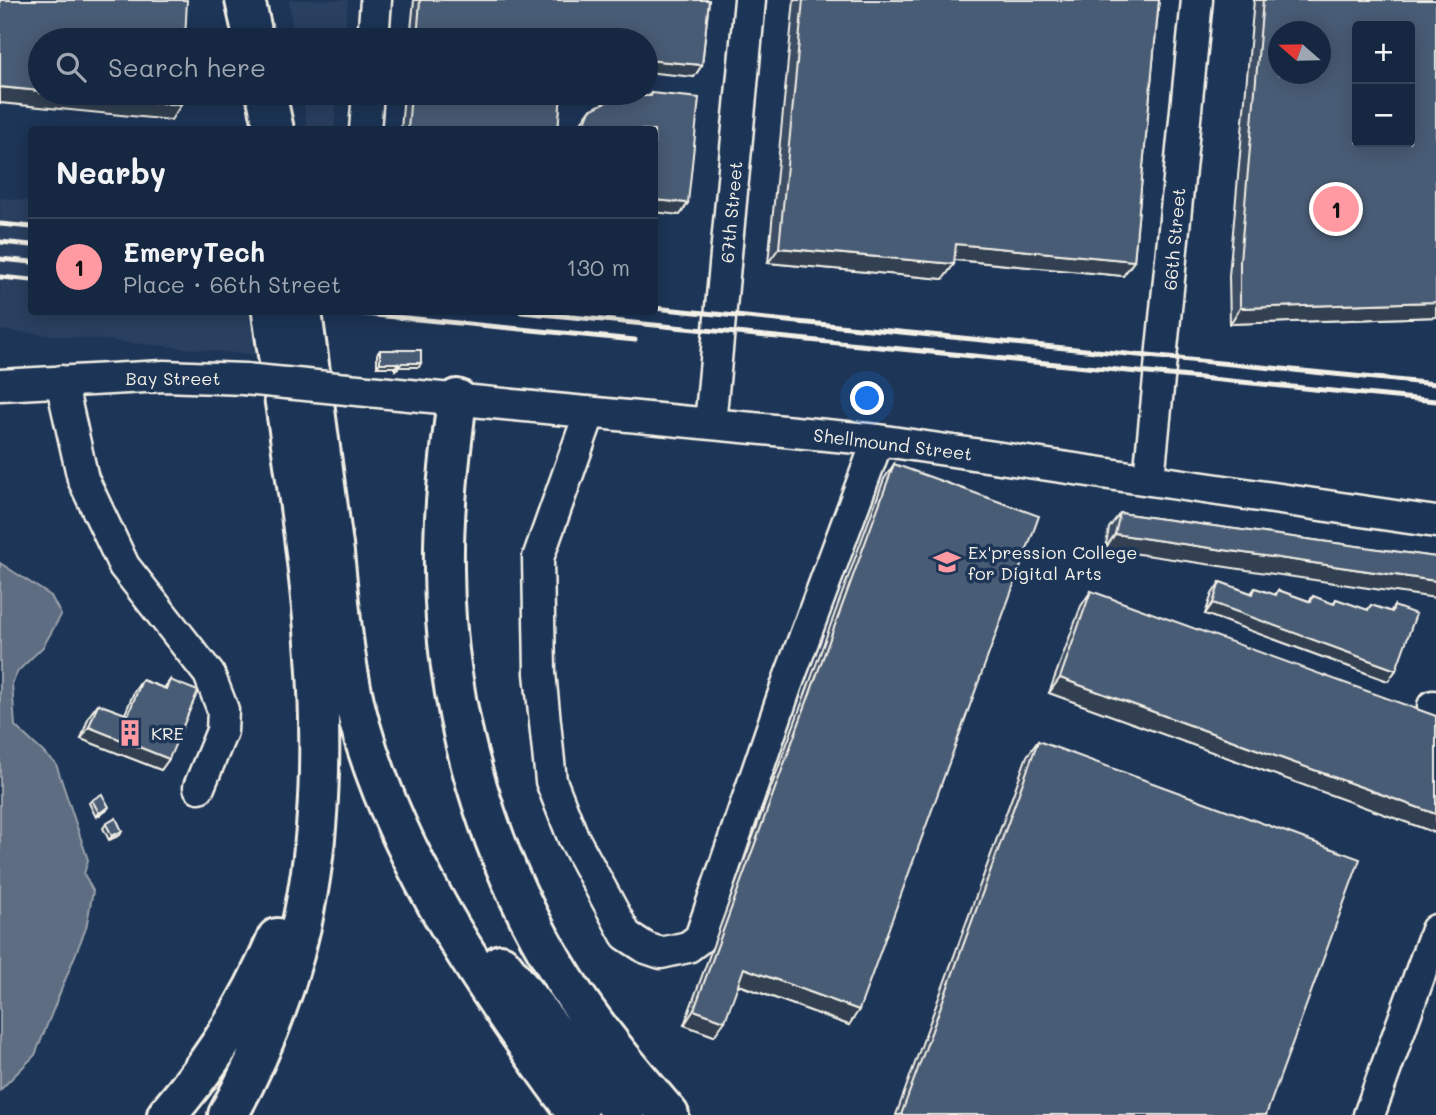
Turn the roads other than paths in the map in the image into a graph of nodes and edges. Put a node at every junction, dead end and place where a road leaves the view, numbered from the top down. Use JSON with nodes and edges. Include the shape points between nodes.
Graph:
{"nodes":[{"id":1,"x":244,"y":0,"type":"edge"},
{"id":2,"x":376,"y":0,"type":"edge"},
{"id":3,"x":750,"y":0,"type":"edge"},
{"id":4,"x":1197,"y":0,"type":"edge"},
{"id":5,"x":245,"y":28,"type":"edge"},
{"id":6,"x":251,"y":28,"type":"edge"},
{"id":7,"x":374,"y":28,"type":"edge"},
{"id":8,"x":249,"y":105,"type":"edge"},
{"id":9,"x":269,"y":105,"type":"edge"},
{"id":10,"x":367,"y":105,"type":"edge"},
{"id":11,"x":251,"y":126,"type":"edge"},
{"id":12,"x":273,"y":126,"type":"edge"},
{"id":13,"x":365,"y":126,"type":"edge"},
{"id":14,"x":272,"y":315,"type":"edge"},
{"id":15,"x":302,"y":315,"type":"edge"},
{"id":16,"x":61,"y":382,"type":"junction"},
{"id":17,"x":0,"y":385,"type":"edge"},
{"id":18,"x":347,"y":389,"type":"joint"},
{"id":19,"x":457,"y":399,"type":"junction"},
{"id":20,"x":590,"y":412,"type":"junction"},
{"id":21,"x":710,"y":424,"type":"junction"},
{"id":22,"x":878,"y":440,"type":"junction"},
{"id":23,"x":1149,"y":478,"type":"junction"},
{"id":24,"x":329,"y":514,"type":"junction"},
{"id":25,"x":1436,"y":522,"type":"edge"},
{"id":26,"x":316,"y":671,"type":"junction"},
{"id":27,"x":199,"y":787,"type":"dead end"},
{"id":28,"x":1434,"y":945,"type":"edge"},
{"id":29,"x":167,"y":1115,"type":"edge"},
{"id":30,"x":228,"y":1115,"type":"edge"},
{"id":31,"x":578,"y":1115,"type":"edge"},
{"id":32,"x":625,"y":1115,"type":"edge"},
{"id":33,"x":669,"y":1115,"type":"edge"},
{"id":34,"x":1369,"y":1115,"type":"edge"}],
"edges":[{"from":1,"to":5,"type":"highway"},
{"from":1,"to":6,"type":"highway"},
{"from":2,"to":7,"type":"street"},
{"from":3,"to":21,"type":"street","name":"67th Street"},
{"from":4,"to":23,"type":"street","name":"66th Street"},
{"from":8,"to":11,"type":"highway"},
{"from":9,"to":12,"type":"highway"},
{"from":10,"to":13,"type":"street"},
{"from":14,"to":26,"type":"highway"},
{"from":15,"to":24,"type":"highway"},
{"from":16,"to":17,"type":"street","name":"Bay Street"},
{"from":16,"to":18,"type":"street","name":"Bay Street","bridge":true,"via":[[164,376]]},
{"from":16,"to":27,"type":"street","via":[[83,479],[124,566],[209,674],[223,710],[222,731]]},
{"from":18,"to":19,"type":"street","name":"Shellmound Street"},
{"from":19,"to":20,"type":"street","name":"Shellmound Street"},
{"from":19,"to":33,"type":"highway","via":[[446,500],[444,593],[456,694],[475,776],[517,892],[553,961],[598,1029]]},
{"from":20,"to":21,"type":"street","name":"Shellmound Street"},
{"from":20,"to":22,"type":"street","via":[[538,558],[540,673],[551,781],[573,837],[626,936],[662,953],[688,947],[700,938],[787,684]]},
{"from":21,"to":22,"type":"street","name":"Shellmound Street"},
{"from":22,"to":23,"type":"street","name":"Shellmound Street"},
{"from":23,"to":25,"type":"street","name":"Shellmound Street"},
{"from":24,"to":31,"type":"highway","via":[[353,696],[386,800],[419,871],[455,932]]},
{"from":24,"to":32,"type":"highway","via":[[374,720],[390,771],[421,841],[506,971]]},
{"from":26,"to":29,"type":"highway","via":[[312,807],[292,897],[240,1015]]},
{"from":26,"to":30,"type":"highway","via":[[318,810],[306,903],[270,1028]]},
{"from":28,"to":34,"type":"street"}]}
